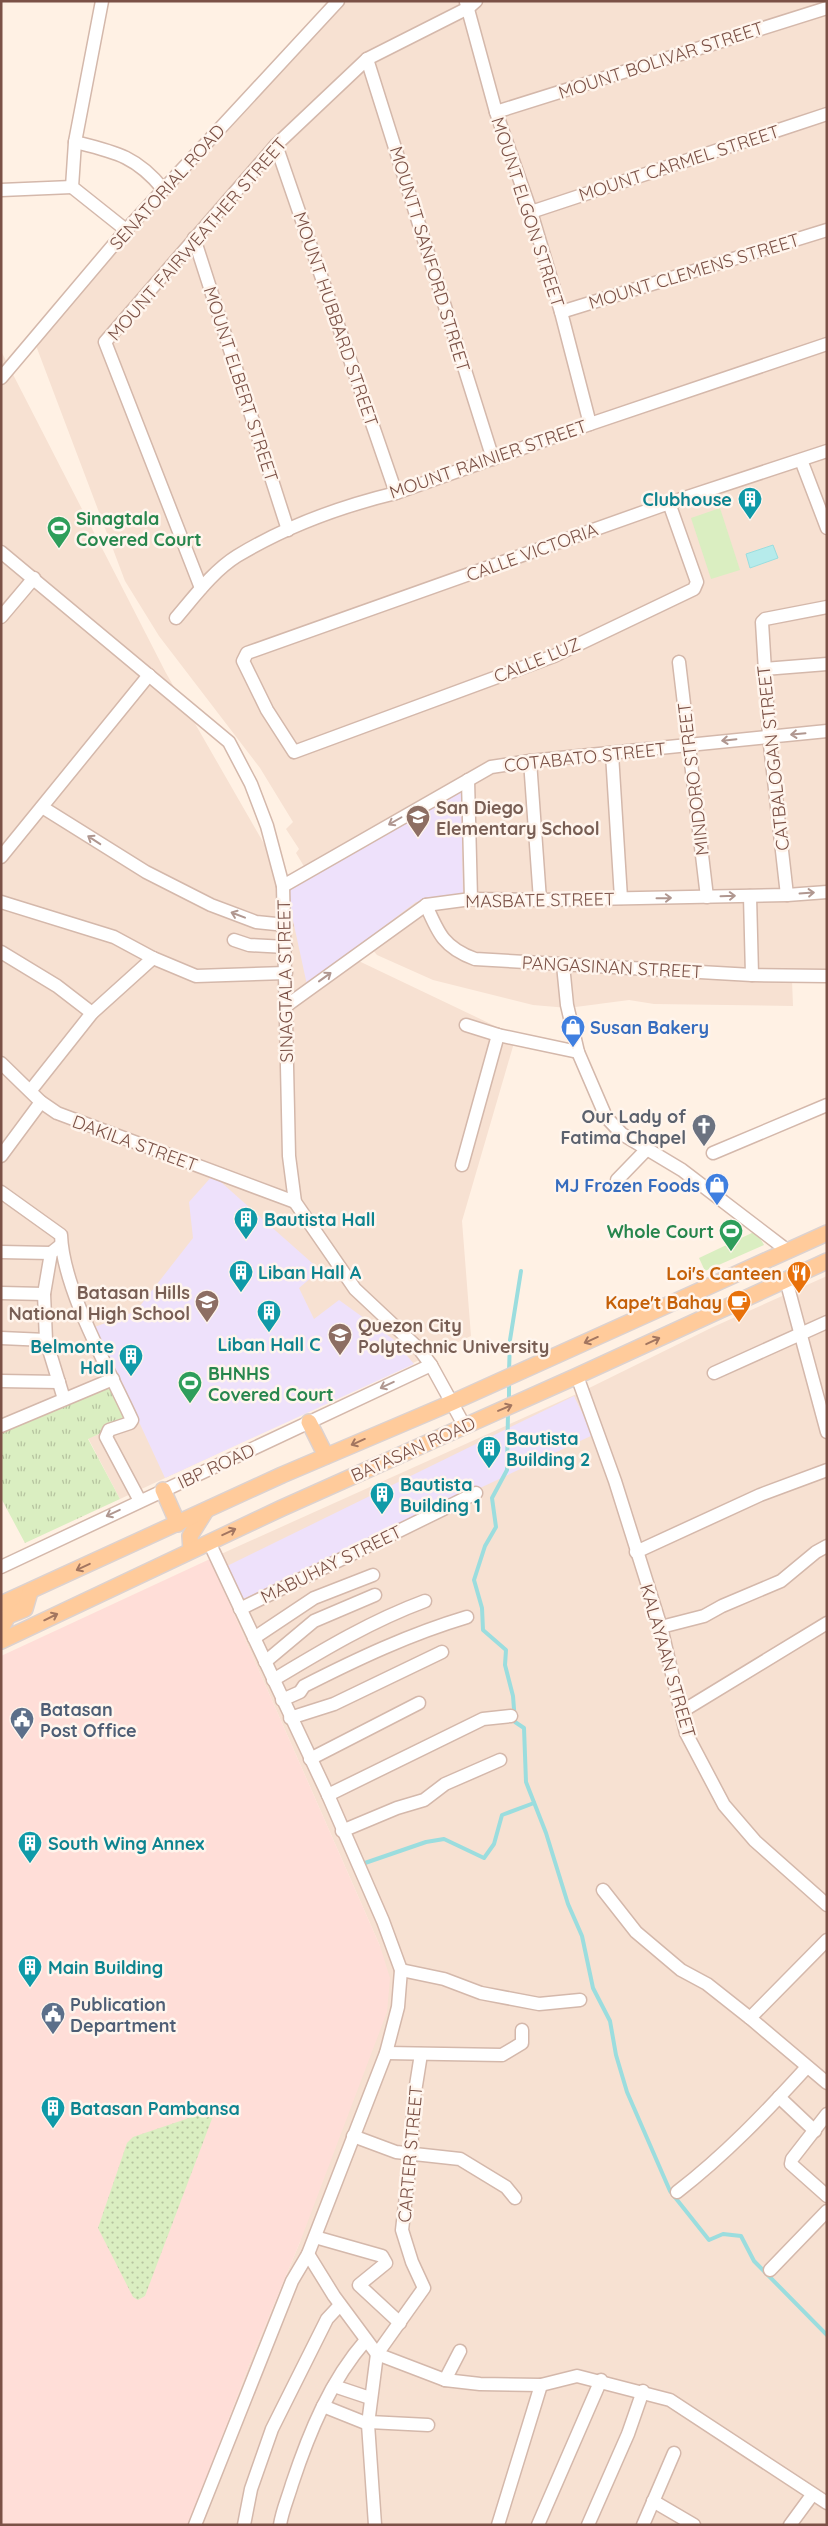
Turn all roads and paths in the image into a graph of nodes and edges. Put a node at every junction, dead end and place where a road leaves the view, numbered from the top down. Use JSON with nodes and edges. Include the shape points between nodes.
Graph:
{"nodes":[{"id":1,"x":102,"y":1,"type":"edge"},
{"id":2,"x":338,"y":1,"type":"edge"},
{"id":3,"x":470,"y":4,"type":"edge"},
{"id":4,"x":827,"y":8,"type":"edge"},
{"id":5,"x":368,"y":58,"type":"junction"},
{"id":6,"x":496,"y":112,"type":"junction"},
{"id":7,"x":827,"y":114,"type":"edge"},
{"id":8,"x":76,"y":142,"type":"junction"},
{"id":9,"x":276,"y":145,"type":"junction"},
{"id":10,"x":72,"y":187,"type":"junction"},
{"id":11,"x":1,"y":190,"type":"edge"},
{"id":12,"x":163,"y":190,"type":"junction"},
{"id":13,"x":531,"y":212,"type":"junction"},
{"id":14,"x":126,"y":230,"type":"junction"},
{"id":15,"x":827,"y":230,"type":"edge"},
{"id":16,"x":194,"y":238,"type":"junction"},
{"id":17,"x":561,"y":312,"type":"junction"},
{"id":18,"x":827,"y":344,"type":"edge"},
{"id":19,"x":1,"y":378,"type":"edge"},
{"id":20,"x":590,"y":424,"type":"junction"},
{"id":21,"x":827,"y":451,"type":"edge"},
{"id":22,"x":493,"y":459,"type":"junction"},
{"id":23,"x":801,"y":460,"type":"junction"},
{"id":24,"x":396,"y":493,"type":"junction"},
{"id":25,"x":669,"y":503,"type":"junction"},
{"id":26,"x":827,"y":528,"type":"edge"},
{"id":27,"x":288,"y":530,"type":"junction"},
{"id":28,"x":1,"y":552,"type":"edge"},
{"id":29,"x":34,"y":578,"type":"junction"},
{"id":30,"x":201,"y":588,"type":"junction"},
{"id":31,"x":827,"y":607,"type":"edge"},
{"id":32,"x":1,"y":617,"type":"edge"},
{"id":33,"x":176,"y":618,"type":"dead end"},
{"id":34,"x":679,"y":662,"type":"dead end"},
{"id":35,"x":827,"y":664,"type":"edge"},
{"id":36,"x":764,"y":669,"type":"junction"},
{"id":37,"x":149,"y":674,"type":"junction"},
{"id":38,"x":827,"y":731,"type":"edge"},
{"id":39,"x":769,"y":736,"type":"junction"},
{"id":40,"x":690,"y":745,"type":"junction"},
{"id":41,"x":291,"y":752,"type":"joint"},
{"id":42,"x":612,"y":754,"type":"junction"},
{"id":43,"x":530,"y":761,"type":"junction"},
{"id":44,"x":468,"y":780,"type":"junction"},
{"id":45,"x":42,"y":807,"type":"junction"},
{"id":46,"x":1,"y":857,"type":"edge"},
{"id":47,"x":283,"y":886,"type":"junction"},
{"id":48,"x":827,"y":892,"type":"edge"},
{"id":49,"x":787,"y":895,"type":"junction"},
{"id":50,"x":750,"y":896,"type":"junction"},
{"id":51,"x":707,"y":897,"type":"junction"},
{"id":52,"x":621,"y":898,"type":"junction"},
{"id":53,"x":471,"y":899,"type":"junction"},
{"id":54,"x":540,"y":900,"type":"junction"},
{"id":55,"x":1,"y":902,"type":"edge"},
{"id":56,"x":426,"y":905,"type":"junction"},
{"id":57,"x":286,"y":925,"type":"junction"},
{"id":58,"x":234,"y":940,"type":"dead end"},
{"id":59,"x":286,"y":946,"type":"junction"},
{"id":60,"x":1,"y":952,"type":"edge"},
{"id":61,"x":153,"y":958,"type":"junction"},
{"id":62,"x":562,"y":965,"type":"junction"},
{"id":63,"x":286,"y":973,"type":"junction"},
{"id":64,"x":752,"y":975,"type":"junction"},
{"id":65,"x":827,"y":976,"type":"edge"},
{"id":66,"x":286,"y":1006,"type":"junction"},
{"id":67,"x":92,"y":1013,"type":"junction"},
{"id":68,"x":466,"y":1025,"type":"dead end"},
{"id":69,"x":498,"y":1035,"type":"junction"},
{"id":70,"x":578,"y":1052,"type":"junction"},
{"id":71,"x":1,"y":1062,"type":"edge"},
{"id":72,"x":31,"y":1090,"type":"junction"},
{"id":73,"x":41,"y":1102,"type":"junction"},
{"id":74,"x":827,"y":1105,"type":"edge"},
{"id":75,"x":648,"y":1148,"type":"junction"},
{"id":76,"x":714,"y":1153,"type":"dead end"},
{"id":77,"x":1,"y":1156,"type":"edge"},
{"id":78,"x":462,"y":1165,"type":"dead end"},
{"id":79,"x":617,"y":1180,"type":"dead end"},
{"id":80,"x":1,"y":1192,"type":"edge"},
{"id":81,"x":296,"y":1202,"type":"junction"},
{"id":82,"x":827,"y":1233,"type":"edge"},
{"id":83,"x":61,"y":1245,"type":"junction"},
{"id":84,"x":788,"y":1251,"type":"junction"},
{"id":85,"x":1,"y":1252,"type":"edge"},
{"id":86,"x":51,"y":1253,"type":"junction"},
{"id":87,"x":827,"y":1261,"type":"edge"},
{"id":88,"x":786,"y":1280,"type":"junction"},
{"id":89,"x":1,"y":1292,"type":"edge"},
{"id":90,"x":44,"y":1294,"type":"junction"},
{"id":91,"x":827,"y":1322,"type":"edge"},
{"id":92,"x":802,"y":1333,"type":"junction"},
{"id":93,"x":1,"y":1338,"type":"edge"},
{"id":94,"x":46,"y":1340,"type":"junction"},
{"id":95,"x":432,"y":1364,"type":"junction"},
{"id":96,"x":714,"y":1373,"type":"dead end"},
{"id":97,"x":577,"y":1376,"type":"junction"},
{"id":98,"x":113,"y":1379,"type":"junction"},
{"id":99,"x":1,"y":1381,"type":"edge"},
{"id":100,"x":59,"y":1382,"type":"junction"},
{"id":101,"x":64,"y":1400,"type":"junction"},
{"id":102,"x":451,"y":1403,"type":"junction"},
{"id":103,"x":309,"y":1422,"type":"junction"},
{"id":104,"x":1,"y":1426,"type":"edge"},
{"id":105,"x":464,"y":1426,"type":"junction"},
{"id":106,"x":827,"y":1432,"type":"edge"},
{"id":107,"x":326,"y":1456,"type":"junction"},
{"id":108,"x":827,"y":1470,"type":"edge"},
{"id":109,"x":163,"y":1490,"type":"junction"},
{"id":110,"x":476,"y":1493,"type":"dead end"},
{"id":111,"x":140,"y":1501,"type":"junction"},
{"id":112,"x":206,"y":1511,"type":"junction"},
{"id":113,"x":178,"y":1524,"type":"junction"},
{"id":114,"x":209,"y":1542,"type":"junction"},
{"id":115,"x":827,"y":1546,"type":"edge"},
{"id":116,"x":191,"y":1550,"type":"junction"},
{"id":117,"x":636,"y":1552,"type":"junction"},
{"id":118,"x":1,"y":1567,"type":"edge"},
{"id":119,"x":373,"y":1575,"type":"dead end"},
{"id":120,"x":30,"y":1592,"type":"junction"},
{"id":121,"x":375,"y":1595,"type":"dead end"},
{"id":122,"x":426,"y":1601,"type":"dead end"},
{"id":123,"x":1,"y":1604,"type":"edge"},
{"id":124,"x":240,"y":1609,"type":"junction"},
{"id":125,"x":467,"y":1617,"type":"dead end"},
{"id":126,"x":827,"y":1623,"type":"edge"},
{"id":127,"x":661,"y":1627,"type":"junction"},
{"id":128,"x":3,"y":1633,"type":"edge"},
{"id":129,"x":254,"y":1638,"type":"junction"},
{"id":130,"x":442,"y":1652,"type":"dead end"},
{"id":131,"x":264,"y":1662,"type":"junction"},
{"id":132,"x":273,"y":1680,"type":"junction"},
{"id":133,"x":282,"y":1700,"type":"junction"},
{"id":134,"x":419,"y":1703,"type":"dead end"},
{"id":135,"x":680,"y":1712,"type":"junction"},
{"id":136,"x":511,"y":1716,"type":"dead end"},
{"id":137,"x":290,"y":1718,"type":"junction"},
{"id":138,"x":310,"y":1759,"type":"junction"},
{"id":139,"x":500,"y":1760,"type":"dead end"},
{"id":140,"x":328,"y":1795,"type":"junction"},
{"id":141,"x":342,"y":1831,"type":"junction"},
{"id":142,"x":603,"y":1890,"type":"dead end"},
{"id":143,"x":827,"y":1905,"type":"edge"},
{"id":144,"x":827,"y":1940,"type":"edge"},
{"id":145,"x":401,"y":1970,"type":"junction"},
{"id":146,"x":580,"y":2000,"type":"dead end"},
{"id":147,"x":750,"y":2018,"type":"junction"},
{"id":148,"x":522,"y":2030,"type":"dead end"},
{"id":149,"x":386,"y":2053,"type":"junction"},
{"id":150,"x":421,"y":2054,"type":"junction"},
{"id":151,"x":807,"y":2067,"type":"junction"},
{"id":152,"x":827,"y":2083,"type":"edge"},
{"id":153,"x":779,"y":2098,"type":"junction"},
{"id":154,"x":827,"y":2114,"type":"edge"},
{"id":155,"x":815,"y":2130,"type":"junction"},
{"id":156,"x":352,"y":2136,"type":"junction"},
{"id":157,"x":411,"y":2153,"type":"junction"},
{"id":158,"x":677,"y":2192,"type":"dead end"},
{"id":159,"x":827,"y":2196,"type":"edge"},
{"id":160,"x":515,"y":2198,"type":"dead end"},
{"id":161,"x":827,"y":2211,"type":"edge"},
{"id":162,"x":314,"y":2237,"type":"junction"},
{"id":163,"x":308,"y":2254,"type":"junction"},
{"id":164,"x":770,"y":2270,"type":"dead end"},
{"id":165,"x":340,"y":2305,"type":"junction"},
{"id":166,"x":400,"y":2323,"type":"junction"},
{"id":167,"x":366,"y":2340,"type":"junction"},
{"id":168,"x":460,"y":2351,"type":"dead end"},
{"id":169,"x":377,"y":2354,"type":"junction"},
{"id":170,"x":445,"y":2380,"type":"junction"},
{"id":171,"x":601,"y":2380,"type":"junction"},
{"id":172,"x":541,"y":2384,"type":"junction"},
{"id":173,"x":334,"y":2386,"type":"junction"},
{"id":174,"x":643,"y":2391,"type":"junction"},
{"id":175,"x":370,"y":2398,"type":"junction"},
{"id":176,"x":323,"y":2406,"type":"junction"},
{"id":177,"x":369,"y":2423,"type":"junction"},
{"id":178,"x":428,"y":2425,"type":"dead end"},
{"id":179,"x":674,"y":2453,"type":"dead end"},
{"id":180,"x":812,"y":2495,"type":"junction"},
{"id":181,"x":654,"y":2501,"type":"junction"},
{"id":182,"x":827,"y":2503,"type":"edge"},
{"id":183,"x":195,"y":2525,"type":"edge"},
{"id":184,"x":244,"y":2525,"type":"edge"},
{"id":185,"x":280,"y":2525,"type":"edge"},
{"id":186,"x":374,"y":2525,"type":"edge"},
{"id":187,"x":498,"y":2525,"type":"edge"},
{"id":188,"x":538,"y":2525,"type":"edge"},
{"id":189,"x":588,"y":2525,"type":"edge"},
{"id":190,"x":643,"y":2525,"type":"edge"},
{"id":191,"x":694,"y":2525,"type":"edge"},
{"id":192,"x":790,"y":2525,"type":"edge"}],
"edges":[{"from":1,"to":8,"type":"street"},
{"from":2,"to":12,"type":"street","name":"SENATORIAL ROAD"},
{"from":3,"to":5,"type":"street","name":"MOUNT FAIRWEATHER STREET"},
{"from":3,"to":6,"type":"street","name":"MOUNT ELGON STREET"},
{"from":4,"to":6,"type":"street","name":"MOUNT BOLIVAR STREET"},
{"from":5,"to":9,"type":"street","name":"MOUNT FAIRWEATHER STREET"},
{"from":5,"to":22,"type":"street","name":"MOUNTT SANFORD STREET"},
{"from":6,"to":13,"type":"street","name":"MOUNT ELGON STREET"},
{"from":7,"to":13,"type":"street","name":"MOUNT CARMEL STREET"},
{"from":8,"to":10,"type":"street"},
{"from":8,"to":12,"type":"street","via":[[135,161]]},
{"from":9,"to":16,"type":"street","name":"MOUNT FAIRWEATHER STREET"},
{"from":9,"to":24,"type":"street","name":"MOUNT HUBBARD STREET"},
{"from":10,"to":11,"type":"street"},
{"from":10,"to":14,"type":"street"},
{"from":12,"to":14,"type":"street","name":"SENATORIAL ROAD"},
{"from":13,"to":17,"type":"street","name":"MOUNT ELGON STREET"},
{"from":14,"to":19,"type":"street","name":"SENATORIAL ROAD"},
{"from":15,"to":17,"type":"street","name":"MOUNT CLEMENS STREET"},
{"from":16,"to":27,"type":"street","name":"MOUNT ELBERT STREET"},
{"from":16,"to":30,"type":"street","name":"MOUNT FAIRWEATHER STREET","via":[[105,342]]},
{"from":17,"to":20,"type":"street","name":"MOUNT ELGON STREET"},
{"from":18,"to":20,"type":"street","name":"MOUNT RAINIER STREET"},
{"from":20,"to":22,"type":"street","name":"MOUNT RAINIER STREET"},
{"from":21,"to":23,"type":"street","name":"CALLE VICTORIA"},
{"from":22,"to":24,"type":"street","name":"MOUNT RAINIER STREET"},
{"from":23,"to":25,"type":"street","name":"CALLE VICTORIA"},
{"from":23,"to":26,"type":"street"},
{"from":24,"to":27,"type":"street","name":"MOUNT RAINIER STREET","via":[[364,500]]},
{"from":25,"to":41,"type":"street","name":"CALLE LUZ","via":[[697,582],[694,589],[554,656]]},
{"from":25,"to":41,"type":"street","name":"CALLE VICTORIA","via":[[247,653],[243,661]]},
{"from":27,"to":30,"type":"street","name":"MOUNT RAINIER STREET","via":[[236,557]]},
{"from":28,"to":29,"type":"street","name":"SINAGTALA STREET"},
{"from":29,"to":32,"type":"street"},
{"from":29,"to":37,"type":"street","name":"SINAGTALA STREET"},
{"from":30,"to":33,"type":"street","name":"MOUNT RAINIER STREET"},
{"from":31,"to":36,"type":"street","name":"CATBALOGAN STREET","via":[[765,619],[762,622]]},
{"from":34,"to":40,"type":"street","name":"MINDORO STREET"},
{"from":35,"to":36,"type":"street"},
{"from":36,"to":39,"type":"street","name":"CATBALOGAN STREET"},
{"from":37,"to":45,"type":"street"},
{"from":37,"to":47,"type":"street","name":"SINAGTALA STREET","via":[[229,742],[251,784],[267,826]]},
{"from":38,"to":39,"type":"street","name":"COTABATO STREET","one_way":true},
{"from":39,"to":40,"type":"street","name":"COTABATO STREET","one_way":true},
{"from":39,"to":49,"type":"street","name":"CATBALOGAN STREET"},
{"from":40,"to":42,"type":"street","name":"COTABATO STREET"},
{"from":40,"to":51,"type":"street","name":"MINDORO STREET"},
{"from":42,"to":43,"type":"street","name":"COTABATO STREET"},
{"from":42,"to":52,"type":"street"},
{"from":43,"to":44,"type":"street","name":"COTABATO STREET","via":[[491,767]]},
{"from":43,"to":54,"type":"street"},
{"from":44,"to":47,"type":"street","name":"COTABATO STREET","one_way":true},
{"from":44,"to":53,"type":"street"},
{"from":45,"to":46,"type":"street"},
{"from":57,"to":45,"type":"street","one_way":true,"via":[[256,922],[211,905],[146,872]]},
{"from":47,"to":57,"type":"street","name":"SINAGTALA STREET"},
{"from":49,"to":48,"type":"street","name":"MASBATE STREET","one_way":true},
{"from":49,"to":50,"type":"street","name":"MASBATE STREET"},
{"from":51,"to":50,"type":"street","name":"MASBATE STREET","one_way":true},
{"from":50,"to":64,"type":"street"},
{"from":52,"to":51,"type":"street","name":"MASBATE STREET","one_way":true},
{"from":52,"to":54,"type":"street","name":"MASBATE STREET"},
{"from":53,"to":54,"type":"street","name":"MASBATE STREET"},
{"from":53,"to":56,"type":"street","name":"MASBATE STREET"},
{"from":55,"to":61,"type":"street","via":[[114,937]]},
{"from":56,"to":62,"type":"street","name":"PANGASINAN STREET","via":[[437,932],[461,954],[493,961]]},
{"from":66,"to":56,"type":"street","name":"MASBATE STREET","one_way":true},
{"from":57,"to":59,"type":"street","name":"SINAGTALA STREET"},
{"from":58,"to":59,"type":"street","via":[[256,946]]},
{"from":59,"to":63,"type":"street","name":"SINAGTALA STREET"},
{"from":60,"to":67,"type":"street","via":[[57,986]]},
{"from":61,"to":63,"type":"street","via":[[196,976]]},
{"from":61,"to":67,"type":"street"},
{"from":62,"to":64,"type":"street","name":"PANGASINAN STREET"},
{"from":62,"to":70,"type":"street"},
{"from":63,"to":66,"type":"street","name":"SINAGTALA STREET"},
{"from":64,"to":65,"type":"street","name":"PANGASINAN STREET"},
{"from":66,"to":81,"type":"street","name":"SINAGTALA STREET","via":[[289,1156]]},
{"from":67,"to":72,"type":"street"},
{"from":68,"to":69,"type":"street"},
{"from":69,"to":70,"type":"street"},
{"from":69,"to":78,"type":"street"},
{"from":70,"to":75,"type":"street","via":[[606,1117],[622,1134]]},
{"from":71,"to":72,"type":"street","name":"DAKILA STREET"},
{"from":72,"to":73,"type":"street","name":"DAKILA STREET"},
{"from":73,"to":77,"type":"street"},
{"from":73,"to":81,"type":"street","name":"DAKILA STREET","via":[[57,1114]]},
{"from":74,"to":76,"type":"street"},
{"from":75,"to":79,"type":"street"},
{"from":75,"to":84,"type":"street"},
{"from":80,"to":83,"type":"street","via":[[61,1235]]},
{"from":81,"to":95,"type":"street","name":"SINAGTALA STREET","via":[[355,1289]]},
{"from":82,"to":84,"type":"main road","name":"BATASAN ROAD"},
{"from":83,"to":86,"type":"street"},
{"from":83,"to":98,"type":"street","via":[[62,1260],[78,1303]]},
{"from":84,"to":102,"type":"main road","name":"BATASAN ROAD","one_way":true},
{"from":85,"to":86,"type":"street"},
{"from":86,"to":90,"type":"street"},
{"from":87,"to":88,"type":"main road","name":"BATASAN ROAD"},
{"from":88,"to":92,"type":"street"},
{"from":97,"to":88,"type":"main road","name":"BATASAN ROAD","one_way":true},
{"from":89,"to":90,"type":"street"},
{"from":90,"to":94,"type":"street"},
{"from":91,"to":92,"type":"street"},
{"from":92,"to":96,"type":"street"},
{"from":92,"to":106,"type":"street"},
{"from":93,"to":94,"type":"street"},
{"from":94,"to":100,"type":"street"},
{"from":95,"to":102,"type":"street","name":"SINAGTALA STREET"},
{"from":95,"to":103,"type":"street","name":"IBP ROAD","one_way":true},
{"from":105,"to":97,"type":"main road","name":"BATASAN ROAD","one_way":true},
{"from":97,"to":117,"type":"street","name":"KALAYAAN STREET","via":[[615,1481]]},
{"from":98,"to":101,"type":"street"},
{"from":98,"to":111,"type":"street","via":[[132,1420],[109,1430],[106,1437]]},
{"from":99,"to":100,"type":"street"},
{"from":100,"to":101,"type":"street"},
{"from":101,"to":104,"type":"street"},
{"from":102,"to":105,"type":"street","name":"SINAGTALA STREET"},
{"from":102,"to":107,"type":"main road","name":"BATASAN ROAD","one_way":true},
{"from":103,"to":107,"type":"main road"},
{"from":103,"to":109,"type":"street","name":"IBP ROAD"},
{"from":114,"to":105,"type":"main road","name":"BATASAN ROAD","one_way":true},
{"from":107,"to":112,"type":"main road","name":"BATASAN ROAD"},
{"from":108,"to":117,"type":"street","via":[[760,1495]]},
{"from":109,"to":111,"type":"street","name":"IBP ROAD"},
{"from":109,"to":113,"type":"main road"},
{"from":110,"to":124,"type":"street","name":"MABUHAY STREET"},
{"from":111,"to":118,"type":"street","name":"IBP ROAD","one_way":true},
{"from":112,"to":113,"type":"main road","name":"BATASAN ROAD"},
{"from":112,"to":116,"type":"main road","via":[[190,1536]]},
{"from":113,"to":120,"type":"main road","name":"BATASAN ROAD","one_way":true},
{"from":114,"to":116,"type":"main road","name":"BATASAN ROAD"},
{"from":114,"to":124,"type":"street"},
{"from":115,"to":127,"type":"street","via":[[781,1581],[704,1616]]},
{"from":128,"to":116,"type":"main road","name":"BATASAN ROAD","one_way":true},
{"from":117,"to":127,"type":"street","name":"KALAYAAN STREET"},
{"from":119,"to":129,"type":"street","via":[[314,1598]]},
{"from":120,"to":123,"type":"main road","name":"BATASAN ROAD"},
{"from":120,"to":128,"type":"main road","via":[[25,1609],[8,1616]]},
{"from":121,"to":131,"type":"street","via":[[314,1621]]},
{"from":122,"to":132,"type":"street","via":[[355,1631]]},
{"from":124,"to":129,"type":"street"},
{"from":125,"to":133,"type":"street","via":[[414,1634],[346,1665]]},
{"from":126,"to":135,"type":"street"},
{"from":127,"to":135,"type":"street","name":"KALAYAAN STREET"},
{"from":129,"to":131,"type":"street"},
{"from":130,"to":137,"type":"street","via":[[334,1704]]},
{"from":131,"to":132,"type":"street"},
{"from":132,"to":133,"type":"street"},
{"from":133,"to":137,"type":"street"},
{"from":134,"to":138,"type":"street"},
{"from":135,"to":143,"type":"street","name":"KALAYAAN STREET","via":[[686,1733],[724,1804],[754,1841]]},
{"from":136,"to":140,"type":"street","via":[[483,1719]]},
{"from":137,"to":138,"type":"street"},
{"from":138,"to":140,"type":"street"},
{"from":139,"to":141,"type":"street","via":[[445,1784],[424,1800]]},
{"from":140,"to":141,"type":"street"},
{"from":141,"to":145,"type":"street","via":[[383,1921]]},
{"from":142,"to":147,"type":"street","via":[[636,1932],[681,1970],[707,1984]]},
{"from":144,"to":147,"type":"street"},
{"from":145,"to":146,"type":"street","via":[[444,1979],[481,1993],[539,2004]]},
{"from":145,"to":149,"type":"street","via":[[398,2006]]},
{"from":147,"to":151,"type":"street"},
{"from":148,"to":150,"type":"street","via":[[522,2043],[502,2055]]},
{"from":149,"to":150,"type":"street"},
{"from":149,"to":156,"type":"street"},
{"from":150,"to":157,"type":"street","name":"CARTER STREET","via":[[414,2098]]},
{"from":151,"to":152,"type":"street"},
{"from":151,"to":153,"type":"street"},
{"from":153,"to":155,"type":"street"},
{"from":153,"to":158,"type":"street","via":[[710,2166]]},
{"from":154,"to":155,"type":"street"},
{"from":155,"to":159,"type":"street","via":[[792,2158],[791,2164]]},
{"from":156,"to":157,"type":"street","via":[[396,2152]]},
{"from":156,"to":162,"type":"street"},
{"from":157,"to":160,"type":"street","via":[[460,2159],[506,2187]]},
{"from":157,"to":166,"type":"street","name":"CARTER STREET","via":[[402,2230],[424,2288]]},
{"from":161,"to":164,"type":"street"},
{"from":162,"to":163,"type":"street"},
{"from":162,"to":166,"type":"street","via":[[380,2255],[386,2263],[359,2284]]},
{"from":163,"to":165,"type":"street"},
{"from":163,"to":183,"type":"street","via":[[292,2281]]},
{"from":165,"to":167,"type":"street"},
{"from":165,"to":184,"type":"street","via":[[326,2319],[272,2429],[249,2497]]},
{"from":166,"to":169,"type":"street","name":"CARTER STREET"},
{"from":167,"to":169,"type":"street"},
{"from":167,"to":173,"type":"street","via":[[347,2362]]},
{"from":168,"to":170,"type":"street"},
{"from":169,"to":170,"type":"street"},
{"from":169,"to":175,"type":"street"},
{"from":170,"to":172,"type":"street","via":[[480,2384]]},
{"from":171,"to":172,"type":"street","via":[[577,2376]]},
{"from":171,"to":174,"type":"street"},
{"from":171,"to":188,"type":"street"},
{"from":172,"to":187,"type":"street"},
{"from":173,"to":175,"type":"street"},
{"from":173,"to":176,"type":"street"},
{"from":174,"to":180,"type":"street","via":[[670,2400],[691,2412]]},
{"from":174,"to":189,"type":"street"},
{"from":175,"to":177,"type":"street"},
{"from":176,"to":177,"type":"street"},
{"from":176,"to":185,"type":"street","via":[[304,2450]]},
{"from":177,"to":178,"type":"street"},
{"from":177,"to":186,"type":"street"},
{"from":179,"to":181,"type":"street"},
{"from":180,"to":182,"type":"street"},
{"from":180,"to":192,"type":"street"},
{"from":181,"to":190,"type":"street"},
{"from":181,"to":191,"type":"street"}]}
